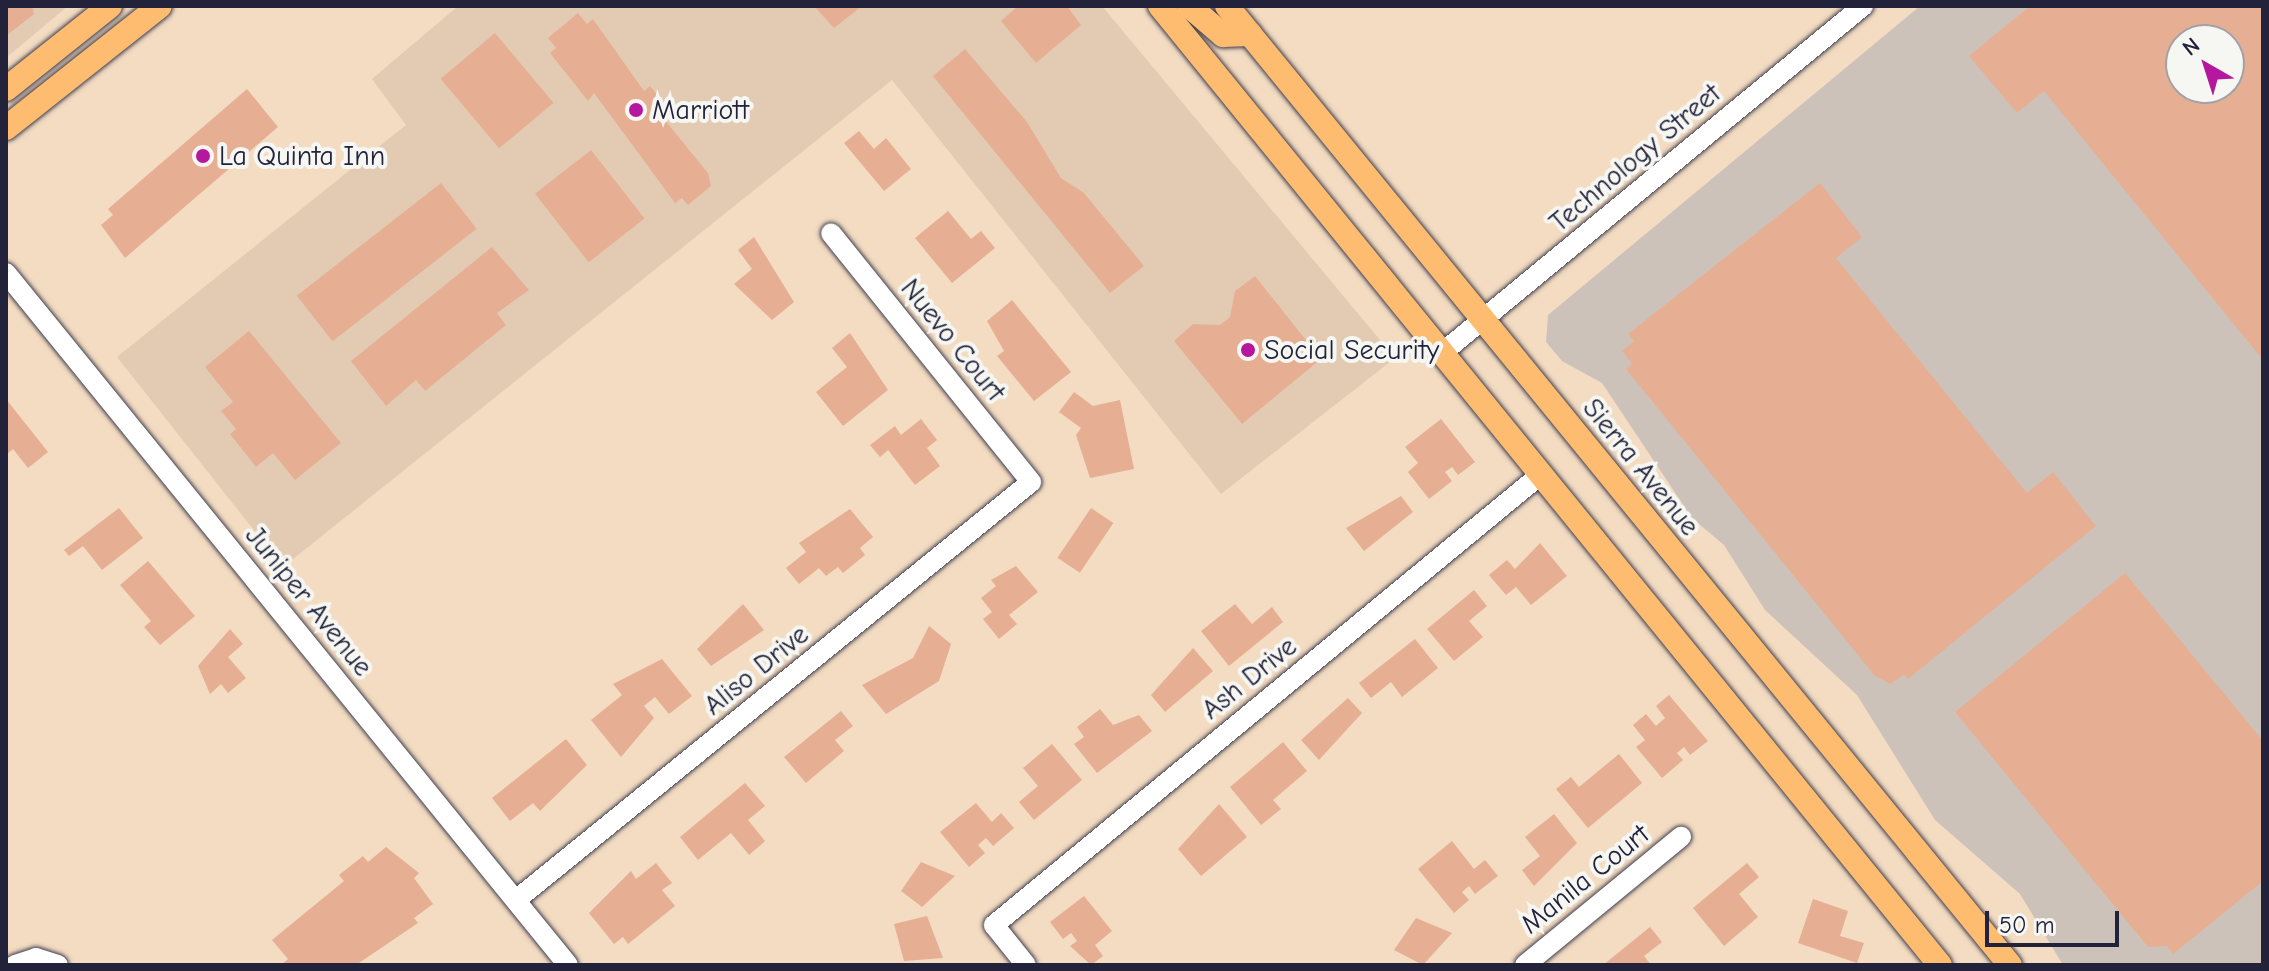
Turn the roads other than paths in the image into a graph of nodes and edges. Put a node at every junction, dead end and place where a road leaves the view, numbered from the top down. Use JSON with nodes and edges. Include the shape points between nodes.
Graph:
{"nodes":[{"id":1,"x":110,"y":6,"type":"edge"},
{"id":2,"x":160,"y":6,"type":"edge"},
{"id":3,"x":1160,"y":6,"type":"edge"},
{"id":4,"x":1189,"y":6,"type":"edge"},
{"id":5,"x":1227,"y":6,"type":"edge"},
{"id":6,"x":1863,"y":6,"type":"edge"},
{"id":7,"x":1250,"y":34,"type":"junction"},
{"id":8,"x":6,"y":89,"type":"edge"},
{"id":9,"x":6,"y":128,"type":"edge"},
{"id":10,"x":831,"y":233,"type":"dead end"},
{"id":11,"x":6,"y":273,"type":"edge"},
{"id":12,"x":1482,"y":320,"type":"junction"},
{"id":13,"x":1442,"y":353,"type":"junction"},
{"id":14,"x":1540,"y":475,"type":"junction"},
{"id":15,"x":1031,"y":482,"type":"joint"},
{"id":16,"x":1681,"y":837,"type":"dead end"},
{"id":17,"x":516,"y":900,"type":"junction"},
{"id":18,"x":15,"y":965,"type":"edge"},
{"id":19,"x":58,"y":965,"type":"edge"},
{"id":20,"x":568,"y":965,"type":"edge"},
{"id":21,"x":1026,"y":965,"type":"edge"},
{"id":22,"x":1525,"y":965,"type":"edge"},
{"id":23,"x":1940,"y":965,"type":"edge"},
{"id":24,"x":2010,"y":965,"type":"edge"}],
"edges":[{"from":1,"to":8,"type":"main road"},
{"from":2,"to":9,"type":"main road"},
{"from":3,"to":13,"type":"main road"},
{"from":4,"to":7,"type":"main road","via":[[1223,35]]},
{"from":5,"to":7,"type":"main road","name":"Sierra Avenue"},
{"from":6,"to":12,"type":"street","name":"Technology Street"},
{"from":7,"to":12,"type":"main road","name":"Sierra Avenue"},
{"from":10,"to":15,"type":"street","name":"Nuevo Court"},
{"from":11,"to":17,"type":"street","name":"Juniper Avenue"},
{"from":12,"to":13,"type":"street","name":"Technology Street"},
{"from":12,"to":24,"type":"main road","name":"Sierra Avenue"},
{"from":13,"to":14,"type":"main road"},
{"from":14,"to":21,"type":"street","name":"Ash Drive","via":[[994,925]]},
{"from":14,"to":23,"type":"main road"},
{"from":15,"to":17,"type":"street","name":"Aliso Drive"},
{"from":16,"to":22,"type":"street","name":"Manila Court"},
{"from":17,"to":20,"type":"street","name":"Juniper Avenue"},
{"from":18,"to":19,"type":"street","via":[[36,958]]}]}
